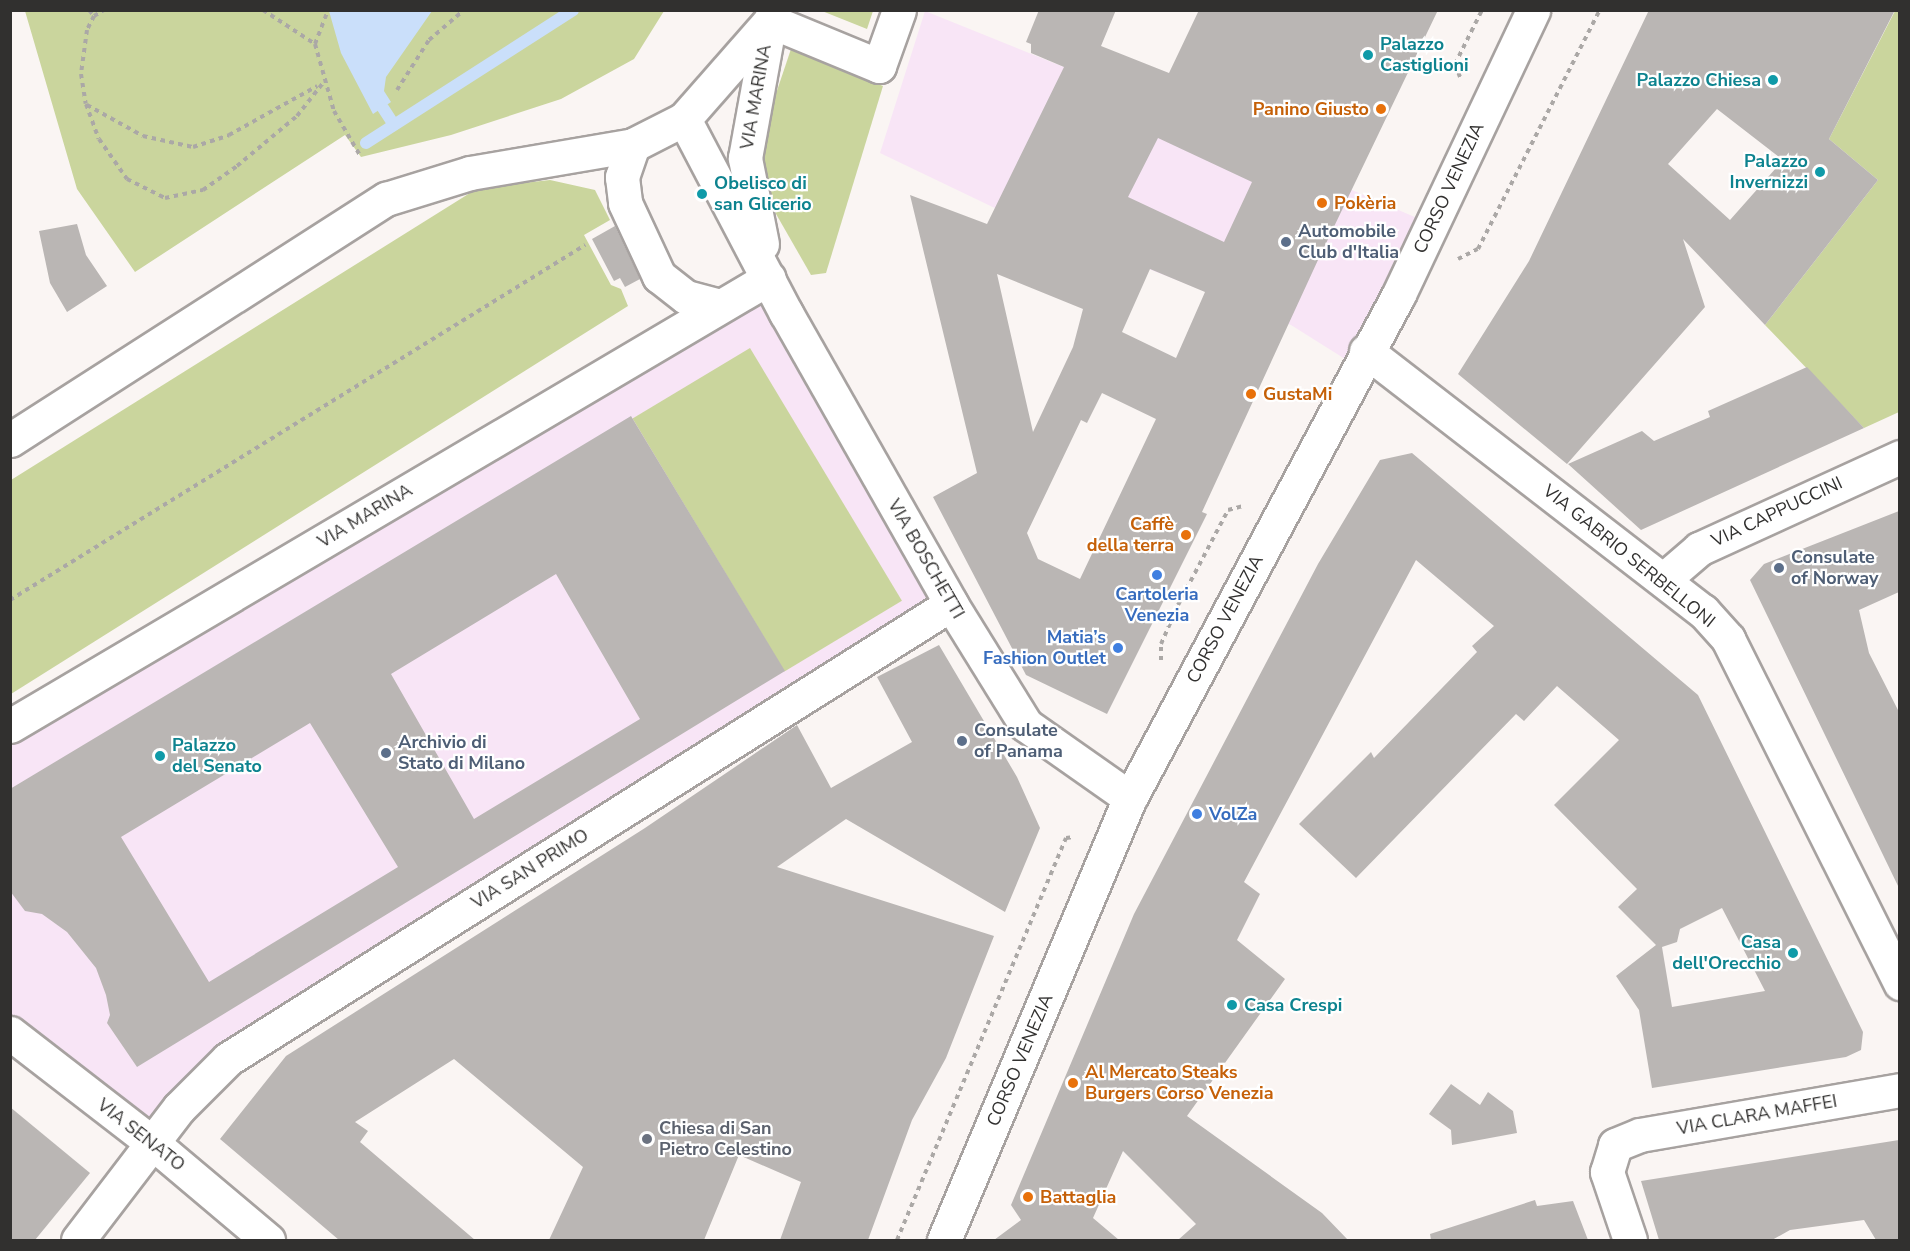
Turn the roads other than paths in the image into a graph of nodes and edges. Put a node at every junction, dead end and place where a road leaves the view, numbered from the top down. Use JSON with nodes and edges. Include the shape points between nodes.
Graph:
{"nodes":[{"id":1,"x":898,"y":10,"type":"edge"},
{"id":2,"x":1533,"y":10,"type":"edge"},
{"id":3,"x":771,"y":16,"type":"edge"},
{"id":4,"x":684,"y":119,"type":"junction"},
{"id":5,"x":633,"y":145,"type":"junction"},
{"id":6,"x":769,"y":278,"type":"junction"},
{"id":7,"x":720,"y":306,"type":"junction"},
{"id":8,"x":1366,"y":351,"type":"junction"},
{"id":9,"x":10,"y":440,"type":"edge"},
{"id":10,"x":1899,"y":457,"type":"edge"},
{"id":11,"x":1663,"y":580,"type":"junction"},
{"id":12,"x":951,"y":604,"type":"junction"},
{"id":13,"x":10,"y":726,"type":"edge"},
{"id":14,"x":1130,"y":798,"type":"junction"},
{"id":15,"x":1899,"y":983,"type":"edge"},
{"id":16,"x":10,"y":1033,"type":"edge"},
{"id":17,"x":1899,"y":1090,"type":"edge"},
{"id":18,"x":146,"y":1156,"type":"junction"},
{"id":19,"x":78,"y":1240,"type":"edge"},
{"id":20,"x":268,"y":1240,"type":"edge"},
{"id":21,"x":944,"y":1240,"type":"edge"},
{"id":22,"x":1630,"y":1240,"type":"edge"}],
"edges":[{"from":1,"to":3,"type":"street","name":"VIA MARINA","via":[[879,66]]},
{"from":2,"to":8,"type":"street","name":"CORSO VENEZIA","via":[[1415,261]]},
{"from":3,"to":4,"type":"street","name":"VIA MARINA"},
{"from":3,"to":6,"type":"street","name":"VIA MARINA","via":[[745,158]]},
{"from":4,"to":5,"type":"street","name":"VIA MARINA"},
{"from":4,"to":6,"type":"street"},
{"from":5,"to":7,"type":"street","via":[[622,177],[625,203],[659,276],[686,297]]},
{"from":5,"to":9,"type":"street","name":"VIA MARINA","via":[[470,173],[386,199]]},
{"from":6,"to":7,"type":"street","name":"VIA MARINA"},
{"from":6,"to":12,"type":"street","name":"VIA BOSCHETTI"},
{"from":7,"to":13,"type":"street","name":"VIA MARINA"},
{"from":8,"to":11,"type":"street","name":"VIA GABRIO SERBELLONI"},
{"from":8,"to":14,"type":"street","name":"CORSO VENEZIA"},
{"from":10,"to":11,"type":"street","name":"VIA CAPPUCCINI","via":[[1699,549]]},
{"from":11,"to":15,"type":"street","name":"VIA GABRIO SERBELLONI","via":[[1703,611],[1728,639]]},
{"from":12,"to":14,"type":"street","name":"VIA BOSCHETTI","via":[[1026,725]]},
{"from":12,"to":18,"type":"street","name":"VIA SAN PRIMO","via":[[228,1059],[179,1108]]},
{"from":14,"to":21,"type":"street","name":"CORSO VENEZIA"},
{"from":16,"to":18,"type":"street","name":"VIA SENATO"},
{"from":17,"to":22,"type":"street","name":"VIA CLARA MAFFEI","via":[[1640,1135],[1615,1144],[1607,1172]]},
{"from":18,"to":19,"type":"street","name":"VIA SAN PRIMO"},
{"from":18,"to":20,"type":"street","name":"VIA SENATO"}]}
